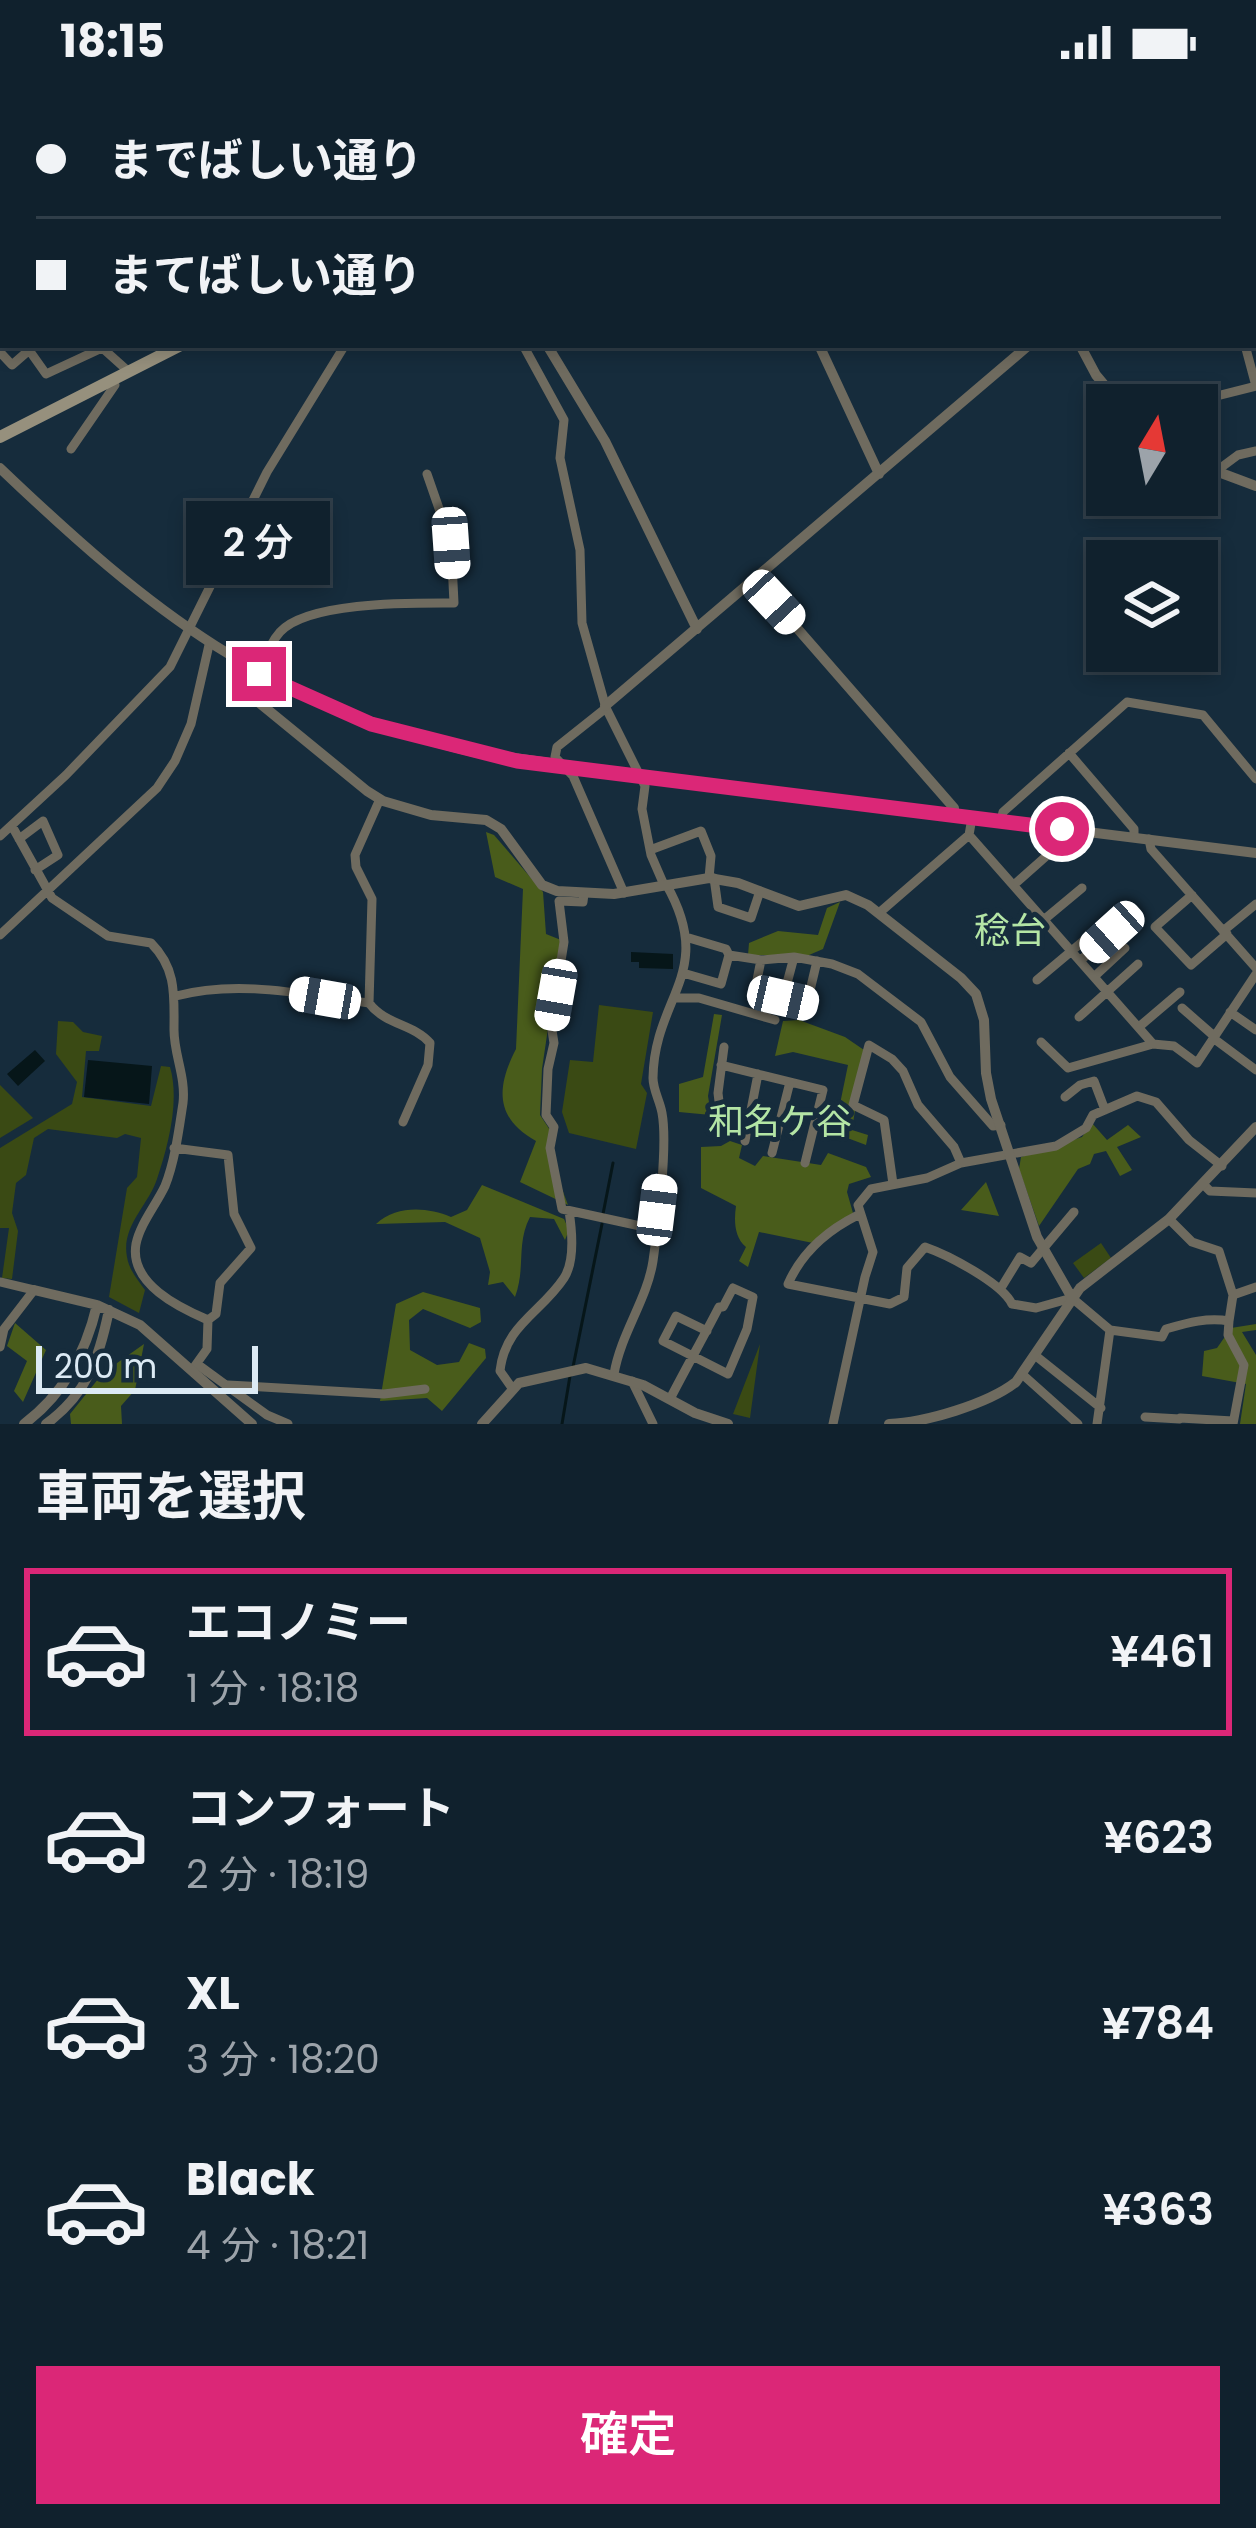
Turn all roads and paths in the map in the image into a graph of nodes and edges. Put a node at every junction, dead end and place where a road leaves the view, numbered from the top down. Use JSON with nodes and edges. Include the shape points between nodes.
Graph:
{"nodes":[{"id":1,"x":31,"y":348,"type":"edge"},
{"id":2,"x":33,"y":348,"type":"edge"},
{"id":3,"x":96,"y":348,"type":"edge"},
{"id":4,"x":102,"y":348,"type":"edge"},
{"id":5,"x":343,"y":348,"type":"edge"},
{"id":6,"x":525,"y":348,"type":"edge"},
{"id":7,"x":549,"y":348,"type":"edge"},
{"id":8,"x":820,"y":348,"type":"edge"},
{"id":9,"x":1026,"y":348,"type":"edge"},
{"id":10,"x":1082,"y":348,"type":"edge"},
{"id":11,"x":154,"y":351,"type":"edge"},
{"id":12,"x":1250,"y":351,"type":"edge"},
{"id":13,"x":0,"y":352,"type":"edge"},
{"id":14,"x":128,"y":371,"type":"junction"},
{"id":15,"x":112,"y":379,"type":"junction"},
{"id":16,"x":1103,"y":384,"type":"edge"},
{"id":17,"x":1256,"y":386,"type":"edge"},
{"id":18,"x":1218,"y":396,"type":"edge"},
{"id":19,"x":0,"y":436,"type":"edge"},
{"id":20,"x":71,"y":449,"type":"dead end"},
{"id":21,"x":1256,"y":451,"type":"edge"},
{"id":22,"x":0,"y":468,"type":"edge"},
{"id":23,"x":1218,"y":469,"type":"edge"},
{"id":24,"x":1218,"y":473,"type":"edge"},
{"id":25,"x":427,"y":474,"type":"dead end"},
{"id":26,"x":879,"y":474,"type":"junction"},
{"id":27,"x":1256,"y":486,"type":"edge"},
{"id":28,"x":754,"y":580,"type":"junction"},
{"id":29,"x":697,"y":629,"type":"junction"},
{"id":30,"x":190,"y":632,"type":"junction"},
{"id":31,"x":209,"y":645,"type":"junction"},
{"id":32,"x":254,"y":672,"type":"junction"},
{"id":33,"x":605,"y":707,"type":"junction"},
{"id":34,"x":1069,"y":753,"type":"junction"},
{"id":35,"x":1256,"y":778,"type":"edge"},
{"id":36,"x":380,"y":799,"type":"junction"},
{"id":37,"x":953,"y":815,"type":"junction"},
{"id":38,"x":972,"y":818,"type":"junction"},
{"id":39,"x":1001,"y":821,"type":"junction"},
{"id":40,"x":12,"y":826,"type":"junction"},
{"id":41,"x":1062,"y":829,"type":"junction"},
{"id":42,"x":969,"y":835,"type":"junction"},
{"id":43,"x":0,"y":836,"type":"edge"},
{"id":44,"x":1134,"y":837,"type":"junction"},
{"id":45,"x":19,"y":839,"type":"junction"},
{"id":46,"x":1149,"y":839,"type":"junction"},
{"id":47,"x":650,"y":850,"type":"junction"},
{"id":48,"x":1256,"y":853,"type":"edge"},
{"id":49,"x":35,"y":869,"type":"junction"},
{"id":50,"x":711,"y":878,"type":"junction"},
{"id":51,"x":1016,"y":883,"type":"junction"},
{"id":52,"x":665,"y":885,"type":"junction"},
{"id":53,"x":1082,"y":888,"type":"dead end"},
{"id":54,"x":760,"y":891,"type":"junction"},
{"id":55,"x":47,"y":893,"type":"junction"},
{"id":56,"x":624,"y":893,"type":"junction"},
{"id":57,"x":584,"y":894,"type":"junction"},
{"id":58,"x":1192,"y":895,"type":"junction"},
{"id":59,"x":1256,"y":904,"type":"edge"},
{"id":60,"x":879,"y":914,"type":"junction"},
{"id":61,"x":1112,"y":917,"type":"dead end"},
{"id":62,"x":1046,"y":918,"type":"junction"},
{"id":63,"x":1112,"y":932,"type":"dead end"},
{"id":64,"x":1225,"y":932,"type":"junction"},
{"id":65,"x":0,"y":935,"type":"edge"},
{"id":66,"x":689,"y":938,"type":"junction"},
{"id":67,"x":1126,"y":948,"type":"dead end"},
{"id":68,"x":729,"y":955,"type":"junction"},
{"id":69,"x":1078,"y":955,"type":"junction"},
{"id":70,"x":794,"y":957,"type":"junction"},
{"id":71,"x":761,"y":960,"type":"junction"},
{"id":72,"x":818,"y":961,"type":"junction"},
{"id":73,"x":1138,"y":964,"type":"dead end"},
{"id":74,"x":1256,"y":970,"type":"edge"},
{"id":75,"x":683,"y":973,"type":"junction"},
{"id":76,"x":1096,"y":975,"type":"junction"},
{"id":77,"x":1037,"y":980,"type":"dead end"},
{"id":78,"x":1252,"y":990,"type":"edge"},
{"id":79,"x":1109,"y":991,"type":"junction"},
{"id":80,"x":1180,"y":992,"type":"dead end"},
{"id":81,"x":176,"y":996,"type":"junction"},
{"id":82,"x":676,"y":998,"type":"junction"},
{"id":83,"x":753,"y":1000,"type":"dead end"},
{"id":84,"x":370,"y":1003,"type":"junction"},
{"id":85,"x":1182,"y":1008,"type":"dead end"},
{"id":86,"x":1230,"y":1012,"type":"junction"},
{"id":87,"x":1079,"y":1018,"type":"dead end"},
{"id":88,"x":775,"y":1020,"type":"dead end"},
{"id":89,"x":1139,"y":1026,"type":"junction"},
{"id":90,"x":1256,"y":1030,"type":"edge"},
{"id":91,"x":1213,"y":1037,"type":"junction"},
{"id":92,"x":1041,"y":1042,"type":"dead end"},
{"id":93,"x":1153,"y":1044,"type":"junction"},
{"id":94,"x":724,"y":1047,"type":"dead end"},
{"id":95,"x":721,"y":1065,"type":"junction"},
{"id":96,"x":1256,"y":1070,"type":"edge"},
{"id":97,"x":758,"y":1074,"type":"junction"},
{"id":98,"x":790,"y":1082,"type":"junction"},
{"id":99,"x":1065,"y":1097,"type":"dead end"},
{"id":100,"x":1105,"y":1110,"type":"junction"},
{"id":101,"x":403,"y":1122,"type":"dead end"},
{"id":102,"x":1001,"y":1125,"type":"junction"},
{"id":103,"x":1256,"y":1127,"type":"edge"},
{"id":104,"x":723,"y":1136,"type":"dead end"},
{"id":105,"x":745,"y":1142,"type":"dead end"},
{"id":106,"x":174,"y":1148,"type":"junction"},
{"id":107,"x":772,"y":1154,"type":"dead end"},
{"id":108,"x":1012,"y":1155,"type":"junction"},
{"id":109,"x":805,"y":1162,"type":"dead end"},
{"id":110,"x":961,"y":1163,"type":"junction"},
{"id":111,"x":1222,"y":1166,"type":"junction"},
{"id":112,"x":893,"y":1184,"type":"junction"},
{"id":113,"x":1204,"y":1185,"type":"junction"},
{"id":114,"x":1256,"y":1193,"type":"edge"},
{"id":115,"x":569,"y":1211,"type":"junction"},
{"id":116,"x":1074,"y":1212,"type":"dead end"},
{"id":117,"x":858,"y":1215,"type":"junction"},
{"id":118,"x":1169,"y":1219,"type":"junction"},
{"id":119,"x":655,"y":1229,"type":"junction"},
{"id":120,"x":1043,"y":1250,"type":"junction"},
{"id":121,"x":0,"y":1282,"type":"edge"},
{"id":122,"x":1256,"y":1287,"type":"edge"},
{"id":123,"x":1000,"y":1288,"type":"junction"},
{"id":124,"x":34,"y":1290,"type":"junction"},
{"id":125,"x":1233,"y":1295,"type":"junction"},
{"id":126,"x":862,"y":1296,"type":"junction"},
{"id":127,"x":1072,"y":1298,"type":"junction"},
{"id":128,"x":723,"y":1307,"type":"junction"},
{"id":129,"x":103,"y":1308,"type":"junction"},
{"id":130,"x":749,"y":1319,"type":"junction"},
{"id":131,"x":208,"y":1321,"type":"junction"},
{"id":132,"x":1228,"y":1322,"type":"junction"},
{"id":133,"x":1110,"y":1330,"type":"junction"},
{"id":134,"x":707,"y":1331,"type":"junction"},
{"id":135,"x":0,"y":1347,"type":"edge"},
{"id":136,"x":1036,"y":1355,"type":"junction"},
{"id":137,"x":693,"y":1356,"type":"junction"},
{"id":138,"x":195,"y":1367,"type":"junction"},
{"id":139,"x":614,"y":1374,"type":"junction"},
{"id":140,"x":1022,"y":1374,"type":"junction"},
{"id":141,"x":632,"y":1381,"type":"junction"},
{"id":142,"x":229,"y":1385,"type":"junction"},
{"id":143,"x":512,"y":1388,"type":"junction"},
{"id":144,"x":424,"y":1389,"type":"dead end"},
{"id":145,"x":670,"y":1399,"type":"junction"},
{"id":146,"x":1101,"y":1408,"type":"junction"},
{"id":147,"x":1145,"y":1417,"type":"dead end"},
{"id":148,"x":927,"y":1421,"type":"edge"},
{"id":149,"x":1180,"y":1421,"type":"edge"},
{"id":150,"x":1233,"y":1422,"type":"edge"},
{"id":151,"x":24,"y":1424,"type":"edge"},
{"id":152,"x":46,"y":1424,"type":"edge"},
{"id":153,"x":252,"y":1424,"type":"edge"},
{"id":154,"x":288,"y":1424,"type":"edge"},
{"id":155,"x":482,"y":1424,"type":"edge"},
{"id":156,"x":653,"y":1424,"type":"edge"},
{"id":157,"x":728,"y":1424,"type":"edge"},
{"id":158,"x":833,"y":1424,"type":"edge"},
{"id":159,"x":889,"y":1424,"type":"edge"},
{"id":160,"x":1078,"y":1424,"type":"edge"},
{"id":161,"x":1097,"y":1424,"type":"edge"}],
"edges":[{"from":1,"to":13,"type":"street","via":[[12,365]]},
{"from":2,"to":3,"type":"street","via":[[46,374]]},
{"from":4,"to":14,"type":"street"},
{"from":5,"to":30,"type":"street","via":[[267,472]]},
{"from":6,"to":33,"type":"street","via":[[564,420],[561,470],[580,550],[582,623]]},
{"from":7,"to":29,"type":"street","via":[[605,441]]},
{"from":8,"to":26,"type":"street"},
{"from":9,"to":26,"type":"street"},
{"from":10,"to":16,"type":"street"},
{"from":11,"to":14,"type":"main road"},
{"from":12,"to":17,"type":"street"},
{"from":14,"to":15,"type":"main road"},
{"from":15,"to":19,"type":"main road"},
{"from":15,"to":20,"type":"street"},
{"from":17,"to":18,"type":"street"},
{"from":21,"to":23,"type":"street"},
{"from":22,"to":30,"type":"street"},
{"from":24,"to":27,"type":"street"},
{"from":25,"to":32,"type":"street","via":[[451,543],[454,603],[406,600],[294,621]]},
{"from":26,"to":28,"type":"street"},
{"from":28,"to":29,"type":"street"},
{"from":28,"to":37,"type":"street"},
{"from":29,"to":33,"type":"street"},
{"from":30,"to":31,"type":"street"},
{"from":30,"to":40,"type":"street","via":[[160,681]]},
{"from":31,"to":32,"type":"street"},
{"from":31,"to":55,"type":"street","via":[[191,724],[169,771]]},
{"from":32,"to":36,"type":"street","via":[[246,686],[251,696]]},
{"from":32,"to":37,"type":"street","bridge":true,"via":[[371,724],[472,752]]},
{"from":33,"to":47,"type":"street","via":[[645,786]]},
{"from":33,"to":56,"type":"street","via":[[555,757],[573,776]]},
{"from":34,"to":35,"type":"street","via":[[1127,702],[1203,716]]},
{"from":34,"to":39,"type":"street"},
{"from":34,"to":44,"type":"street"},
{"from":36,"to":57,"type":"street","via":[[486,820],[542,885]]},
{"from":36,"to":84,"type":"street","via":[[355,855],[372,899]]},
{"from":37,"to":38,"type":"street"},
{"from":38,"to":39,"type":"street"},
{"from":38,"to":42,"type":"street"},
{"from":39,"to":41,"type":"street"},
{"from":40,"to":43,"type":"street"},
{"from":40,"to":45,"type":"street"},
{"from":41,"to":44,"type":"street"},
{"from":41,"to":51,"type":"street","via":[[1060,844]]},
{"from":42,"to":51,"type":"street"},
{"from":42,"to":60,"type":"street"},
{"from":44,"to":46,"type":"street"},
{"from":45,"to":49,"type":"street"},
{"from":45,"to":49,"type":"street","via":[[43,821],[58,855]]},
{"from":46,"to":48,"type":"street"},
{"from":46,"to":58,"type":"street"},
{"from":47,"to":50,"type":"street","via":[[700,831]]},
{"from":47,"to":52,"type":"street"},
{"from":49,"to":55,"type":"street"},
{"from":50,"to":52,"type":"street"},
{"from":50,"to":54,"type":"street"},
{"from":50,"to":54,"type":"street","via":[[718,907],[751,918]]},
{"from":51,"to":62,"type":"street"},
{"from":52,"to":56,"type":"street"},
{"from":52,"to":66,"type":"street"},
{"from":53,"to":62,"type":"street"},
{"from":54,"to":60,"type":"street","via":[[799,906],[853,896]]},
{"from":55,"to":65,"type":"street"},
{"from":55,"to":81,"type":"street","via":[[108,936],[151,943]]},
{"from":56,"to":57,"type":"street"},
{"from":57,"to":115,"type":"street","via":[[583,902],[559,901],[564,942],[548,1069],[550,1148],[562,1209]]},
{"from":58,"to":64,"type":"street"},
{"from":58,"to":64,"type":"street","via":[[1155,927],[1192,965]]},
{"from":59,"to":64,"type":"street"},
{"from":60,"to":102,"type":"street","via":[[976,994]]},
{"from":61,"to":69,"type":"street"},
{"from":62,"to":69,"type":"street"},
{"from":63,"to":69,"type":"street"},
{"from":64,"to":74,"type":"street"},
{"from":66,"to":68,"type":"street"},
{"from":66,"to":75,"type":"street"},
{"from":67,"to":76,"type":"street"},
{"from":68,"to":71,"type":"street"},
{"from":68,"to":75,"type":"street","via":[[721,984]]},
{"from":69,"to":76,"type":"street"},
{"from":69,"to":77,"type":"street"},
{"from":70,"to":71,"type":"street"},
{"from":70,"to":72,"type":"street"},
{"from":70,"to":72,"type":"street","via":[[783,998],[807,1004]]},
{"from":71,"to":83,"type":"street"},
{"from":72,"to":102,"type":"street","via":[[858,974],[913,1015],[950,1077],[993,1126]]},
{"from":73,"to":79,"type":"street"},
{"from":74,"to":78,"type":"street"},
{"from":75,"to":82,"type":"street"},
{"from":76,"to":79,"type":"street"},
{"from":78,"to":86,"type":"street"},
{"from":79,"to":87,"type":"street"},
{"from":79,"to":89,"type":"street"},
{"from":80,"to":89,"type":"street"},
{"from":81,"to":84,"type":"street","via":[[232,988]]},
{"from":81,"to":106,"type":"street","via":[[184,1085]]},
{"from":82,"to":88,"type":"street"},
{"from":82,"to":119,"type":"street","via":[[652,1082],[662,1120]]},
{"from":84,"to":101,"type":"street","via":[[430,1043]]},
{"from":85,"to":91,"type":"street"},
{"from":86,"to":90,"type":"street"},
{"from":86,"to":91,"type":"street"},
{"from":89,"to":93,"type":"street"},
{"from":91,"to":93,"type":"street","via":[[1196,1063],[1174,1046]]},
{"from":91,"to":96,"type":"street"},
{"from":92,"to":93,"type":"street","via":[[1068,1068]]},
{"from":94,"to":95,"type":"street"},
{"from":95,"to":97,"type":"street"},
{"from":95,"to":104,"type":"street"},
{"from":97,"to":98,"type":"street"},
{"from":97,"to":105,"type":"street"},
{"from":98,"to":107,"type":"street"},
{"from":98,"to":109,"type":"street","via":[[823,1090]]},
{"from":99,"to":100,"type":"street","via":[[1094,1081]]},
{"from":100,"to":108,"type":"street","via":[[1056,1146]]},
{"from":100,"to":111,"type":"street","via":[[1148,1096]]},
{"from":102,"to":108,"type":"street"},
{"from":103,"to":111,"type":"street"},
{"from":106,"to":131,"type":"street","via":[[136,1253],[153,1288]]},
{"from":106,"to":131,"type":"street","via":[[227,1155],[234,1214],[251,1248],[220,1283]]},
{"from":108,"to":110,"type":"street"},
{"from":108,"to":120,"type":"street"},
{"from":110,"to":112,"type":"street"},
{"from":110,"to":112,"type":"street","via":[[903,1072],[869,1045],[853,1105],[884,1120]]},
{"from":111,"to":113,"type":"street"},
{"from":112,"to":117,"type":"street","via":[[863,1196]]},
{"from":113,"to":114,"type":"street"},
{"from":113,"to":118,"type":"street"},
{"from":115,"to":119,"type":"street"},
{"from":115,"to":143,"type":"street","via":[[566,1274],[502,1352],[500,1371]]},
{"from":116,"to":120,"type":"street"},
{"from":117,"to":126,"type":"street","via":[[873,1252]]},
{"from":117,"to":126,"type":"street","via":[[818,1241],[788,1284]]},
{"from":118,"to":125,"type":"street","via":[[1192,1242],[1220,1251]]},
{"from":118,"to":127,"type":"street"},
{"from":119,"to":139,"type":"street","via":[[650,1274]]},
{"from":120,"to":123,"type":"street","via":[[1030,1263],[1020,1257]]},
{"from":120,"to":127,"type":"street"},
{"from":121,"to":124,"type":"street"},
{"from":122,"to":125,"type":"street"},
{"from":123,"to":126,"type":"street","via":[[925,1247],[907,1268],[904,1297],[887,1305]]},
{"from":123,"to":127,"type":"street","via":[[1027,1308]]},
{"from":124,"to":129,"type":"street"},
{"from":124,"to":135,"type":"street"},
{"from":125,"to":132,"type":"street"},
{"from":126,"to":158,"type":"street"},
{"from":127,"to":133,"type":"street"},
{"from":127,"to":136,"type":"street"},
{"from":128,"to":130,"type":"street"},
{"from":128,"to":130,"type":"street","via":[[734,1288],[753,1298]]},
{"from":128,"to":134,"type":"street"},
{"from":129,"to":138,"type":"street"},
{"from":129,"to":151,"type":"street","via":[[77,1364]]},
{"from":129,"to":152,"type":"street","via":[[87,1382]]},
{"from":130,"to":137,"type":"street","via":[[728,1373]]},
{"from":131,"to":138,"type":"street","via":[[209,1341]]},
{"from":132,"to":133,"type":"street","via":[[1207,1319],[1162,1337]]},
{"from":132,"to":150,"type":"street","via":[[1244,1365]]},
{"from":133,"to":146,"type":"street"},
{"from":134,"to":137,"type":"street"},
{"from":134,"to":137,"type":"street","via":[[676,1316],[663,1341]]},
{"from":136,"to":140,"type":"street"},
{"from":136,"to":146,"type":"street"},
{"from":137,"to":145,"type":"street"},
{"from":138,"to":142,"type":"street"},
{"from":138,"to":153,"type":"street"},
{"from":139,"to":141,"type":"street"},
{"from":139,"to":143,"type":"street","via":[[576,1368]]},
{"from":140,"to":148,"type":"street","via":[[1004,1391]]},
{"from":140,"to":160,"type":"street"},
{"from":141,"to":145,"type":"street"},
{"from":141,"to":156,"type":"street"},
{"from":142,"to":144,"type":"street"},
{"from":142,"to":154,"type":"street"},
{"from":143,"to":155,"type":"street"},
{"from":145,"to":157,"type":"street"},
{"from":146,"to":161,"type":"street"},
{"from":147,"to":149,"type":"street"},
{"from":148,"to":159,"type":"street"},
{"from":149,"to":150,"type":"street"}]}
